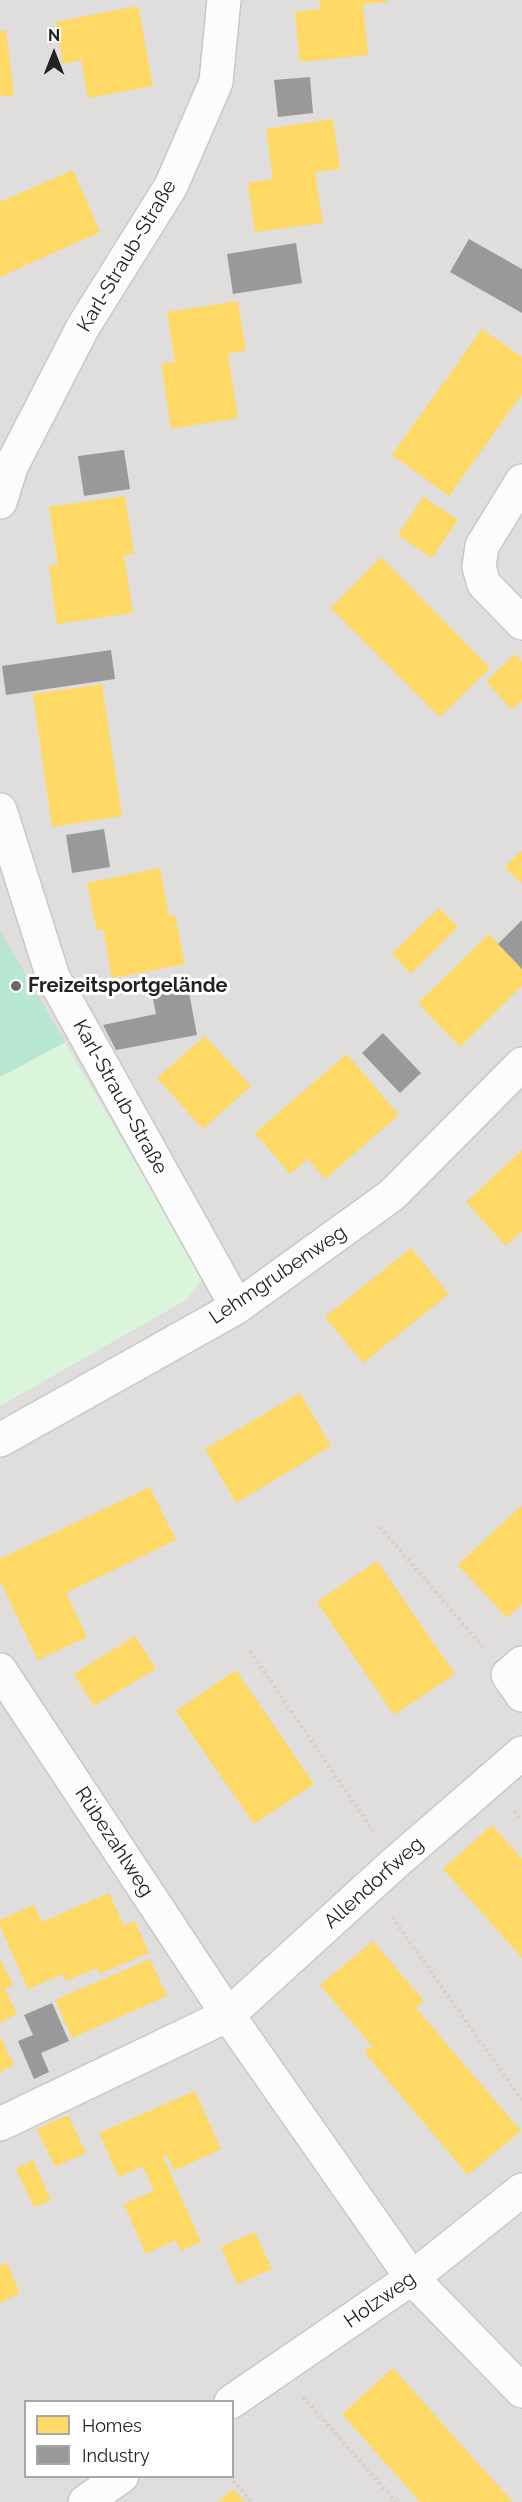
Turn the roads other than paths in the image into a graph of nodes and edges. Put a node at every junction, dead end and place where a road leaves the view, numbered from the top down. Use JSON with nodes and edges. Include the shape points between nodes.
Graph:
{"nodes":[{"id":1,"x":224,"y":0,"type":"edge"},
{"id":2,"x":522,"y":481,"type":"edge"},
{"id":3,"x":0,"y":502,"type":"edge"},
{"id":4,"x":522,"y":624,"type":"edge"},
{"id":5,"x":0,"y":810,"type":"edge"},
{"id":6,"x":522,"y":1064,"type":"edge"},
{"id":7,"x":237,"y":1307,"type":"junction"},
{"id":8,"x":0,"y":1440,"type":"edge"},
{"id":9,"x":0,"y":1670,"type":"edge"},
{"id":10,"x":522,"y":1753,"type":"edge"},
{"id":11,"x":228,"y":2015,"type":"junction"},
{"id":12,"x":0,"y":2124,"type":"edge"},
{"id":13,"x":522,"y":2190,"type":"edge"},
{"id":14,"x":412,"y":2278,"type":"junction"},
{"id":15,"x":522,"y":2391,"type":"edge"},
{"id":16,"x":234,"y":2400,"type":"edge"},
{"id":17,"x":119,"y":2478,"type":"edge"},
{"id":18,"x":84,"y":2502,"type":"edge"}],
"edges":[{"from":1,"to":3,"type":"street","name":"Karl-Straub-Straße","via":[[216,82],[171,186],[83,327],[11,467]]},
{"from":2,"to":4,"type":"street","via":[[482,546],[479,567],[484,584]]},
{"from":5,"to":7,"type":"street","name":"Karl-Straub-Straße","via":[[53,977]]},
{"from":6,"to":7,"type":"street","name":"Lehmgrubenweg","via":[[392,1195]]},
{"from":7,"to":8,"type":"street","name":"Lehmgrubenweg"},
{"from":9,"to":11,"type":"street","name":"Rübezahlweg"},
{"from":10,"to":11,"type":"street","name":"Allendorfweg"},
{"from":11,"to":12,"type":"street"},
{"from":11,"to":14,"type":"street","name":"Rübezahlweg"},
{"from":13,"to":14,"type":"street","name":"Holzweg"},
{"from":14,"to":15,"type":"street","name":"Rübezahlweg"},
{"from":14,"to":16,"type":"street","name":"Holzweg"},
{"from":17,"to":18,"type":"street"}]}
